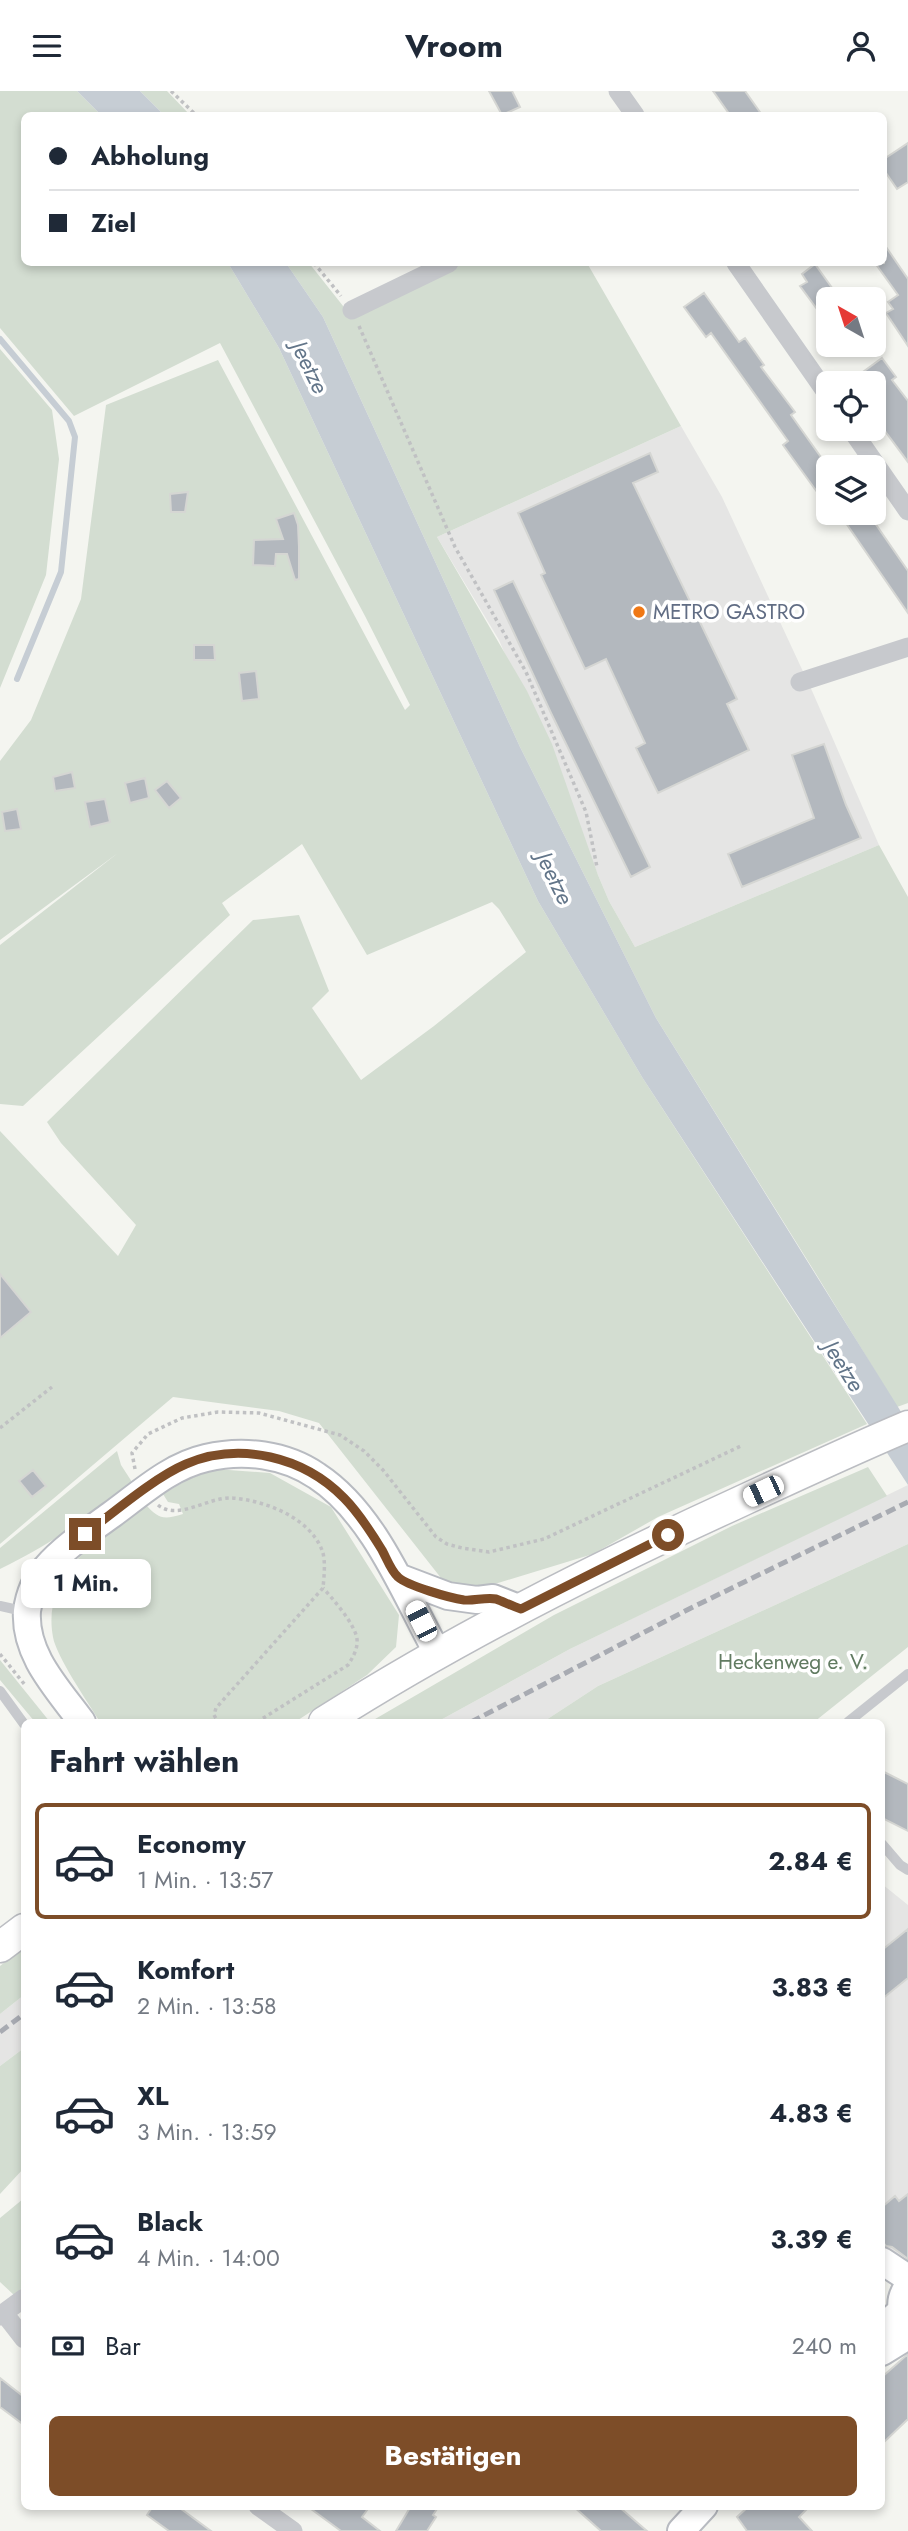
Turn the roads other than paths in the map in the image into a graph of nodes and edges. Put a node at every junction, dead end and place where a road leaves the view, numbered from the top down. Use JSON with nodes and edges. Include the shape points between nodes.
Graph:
{"nodes":[{"id":1,"x":618,"y":91,"type":"edge"},
{"id":2,"x":633,"y":112,"type":"edge"},
{"id":3,"x":443,"y":266,"type":"edge"},
{"id":4,"x":738,"y":266,"type":"edge"},
{"id":5,"x":352,"y":310,"type":"road end"},
{"id":6,"x":816,"y":378,"type":"edge"},
{"id":7,"x":859,"y":441,"type":"edge"},
{"id":8,"x":908,"y":511,"type":"edge"},
{"id":9,"x":908,"y":647,"type":"edge"},
{"id":10,"x":800,"y":682,"type":"dead end"},
{"id":11,"x":908,"y":1426,"type":"edge"},
{"id":12,"x":398,"y":1577,"type":"junction"},
{"id":13,"x":0,"y":1606,"type":"edge"},
{"id":14,"x":521,"y":1609,"type":"junction"},
{"id":15,"x":27,"y":1612,"type":"junction"},
{"id":16,"x":438,"y":1654,"type":"junction"},
{"id":17,"x":908,"y":1674,"type":"edge"},
{"id":18,"x":0,"y":1691,"type":"edge"},
{"id":19,"x":80,"y":1719,"type":"edge"},
{"id":20,"x":329,"y":1719,"type":"edge"},
{"id":21,"x":852,"y":1719,"type":"edge"},
{"id":22,"x":21,"y":1720,"type":"edge"},
{"id":23,"x":885,"y":1848,"type":"edge"},
{"id":24,"x":908,"y":1870,"type":"edge"},
{"id":25,"x":21,"y":1931,"type":"edge"},
{"id":26,"x":0,"y":1947,"type":"edge"},
{"id":27,"x":885,"y":2263,"type":"edge"},
{"id":28,"x":908,"y":2278,"type":"edge"},
{"id":29,"x":885,"y":2290,"type":"edge"},
{"id":30,"x":21,"y":2300,"type":"edge"},
{"id":31,"x":2,"y":2315,"type":"edge"},
{"id":32,"x":901,"y":2315,"type":"edge"},
{"id":33,"x":21,"y":2336,"type":"edge"},
{"id":34,"x":885,"y":2346,"type":"edge"},
{"id":35,"x":264,"y":2510,"type":"edge"},
{"id":36,"x":293,"y":2531,"type":"edge"}],
"edges":[{"from":1,"to":2,"type":"street"},
{"from":3,"to":5,"type":"street"},
{"from":4,"to":6,"type":"street"},
{"from":7,"to":8,"type":"street"},
{"from":9,"to":10,"type":"street"},
{"from":11,"to":14,"type":"main road","via":[[668,1535]]},
{"from":12,"to":14,"type":"main road","via":[[448,1597],[493,1598]]},
{"from":12,"to":15,"type":"main road","via":[[346,1500],[315,1474],[280,1459],[238,1453],[186,1464],[69,1547],[34,1586]]},
{"from":12,"to":16,"type":"main road"},
{"from":13,"to":15,"type":"lane"},
{"from":14,"to":16,"type":"main road"},
{"from":15,"to":19,"type":"main road","via":[[35,1656]]},
{"from":16,"to":20,"type":"main road"},
{"from":17,"to":21,"type":"lane"},
{"from":18,"to":22,"type":"lane"},
{"from":23,"to":24,"type":"lane"},
{"from":25,"to":26,"type":"main road"},
{"from":27,"to":28,"type":"main road"},
{"from":29,"to":32,"type":"main road"},
{"from":30,"to":31,"type":"street"},
{"from":31,"to":33,"type":"street"},
{"from":32,"to":34,"type":"main road"},
{"from":35,"to":36,"type":"street"}]}
